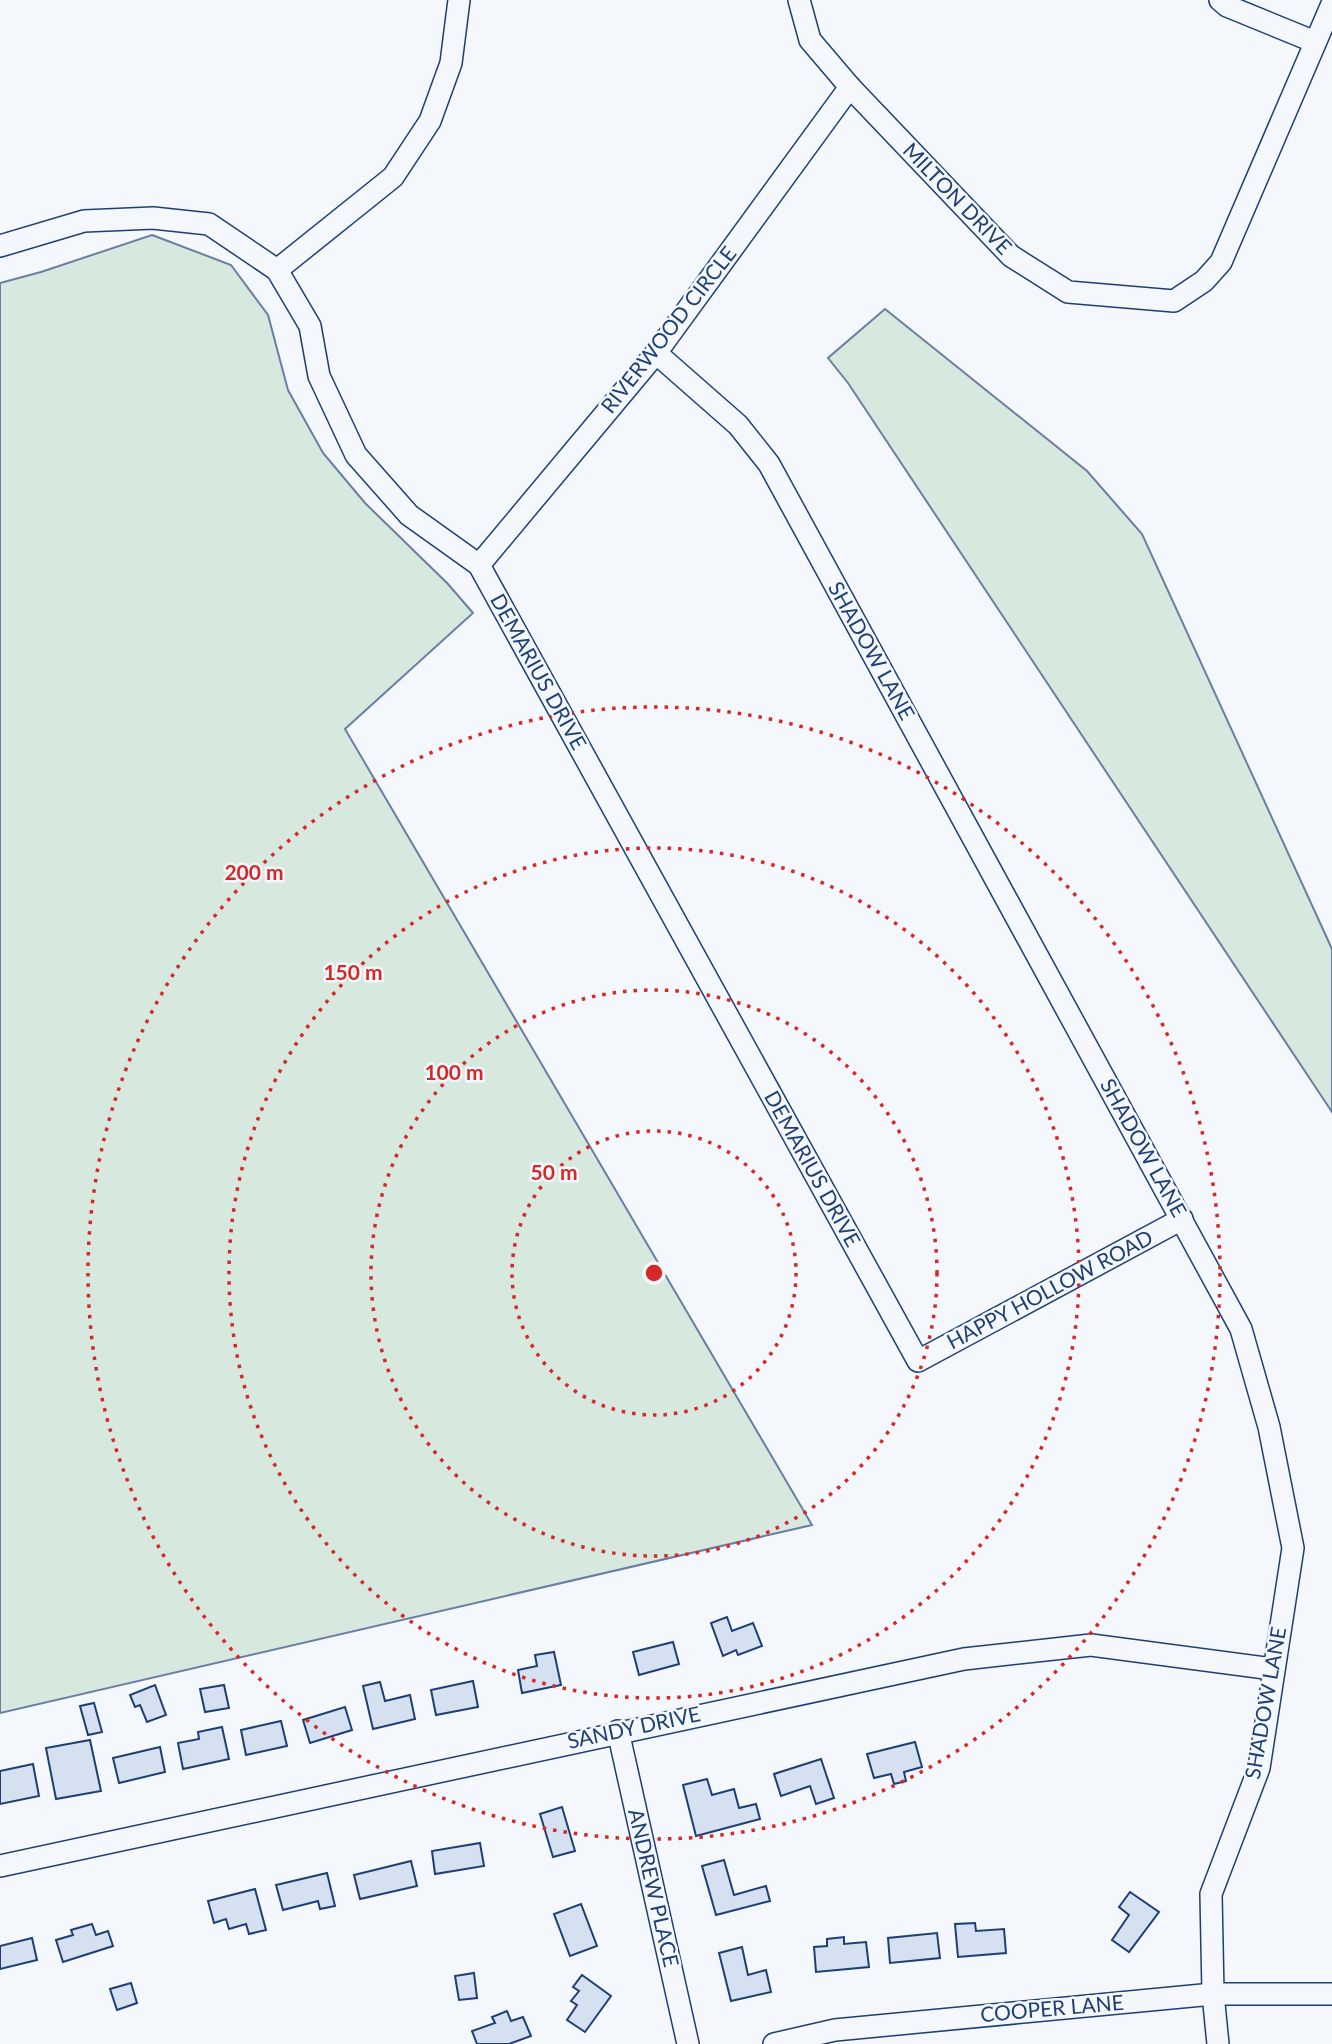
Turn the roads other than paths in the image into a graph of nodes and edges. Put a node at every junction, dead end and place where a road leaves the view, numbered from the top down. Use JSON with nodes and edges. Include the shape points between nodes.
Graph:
{"nodes":[{"id":1,"x":459,"y":0,"type":"edge"},
{"id":2,"x":799,"y":0,"type":"edge"},
{"id":3,"x":1220,"y":0,"type":"edge"},
{"id":4,"x":1332,"y":4,"type":"edge"},
{"id":5,"x":1315,"y":42,"type":"junction"},
{"id":6,"x":850,"y":87,"type":"junction"},
{"id":7,"x":0,"y":246,"type":"edge"},
{"id":8,"x":277,"y":270,"type":"junction"},
{"id":9,"x":656,"y":353,"type":"junction"},
{"id":10,"x":479,"y":565,"type":"junction"},
{"id":11,"x":1182,"y":1219,"type":"junction"},
{"id":12,"x":918,"y":1361,"type":"joint"},
{"id":13,"x":1273,"y":1669,"type":"junction"},
{"id":14,"x":618,"y":1731,"type":"junction"},
{"id":15,"x":0,"y":1866,"type":"edge"},
{"id":16,"x":1213,"y":1994,"type":"junction"},
{"id":17,"x":1332,"y":1994,"type":"edge"},
{"id":18,"x":688,"y":2044,"type":"edge"},
{"id":19,"x":774,"y":2044,"type":"edge"},
{"id":20,"x":1218,"y":2044,"type":"edge"}],
"edges":[{"from":1,"to":8,"type":"street","via":[[451,63],[430,121],[393,177]]},
{"from":2,"to":6,"type":"street","name":"MILTON DRIVE","via":[[810,40]]},
{"from":3,"to":5,"type":"street"},
{"from":4,"to":5,"type":"street","name":"MILTON DRIVE"},
{"from":5,"to":6,"type":"street","name":"MILTON DRIVE","via":[[1221,262],[1204,281],[1174,301],[1068,292],[1011,256]]},
{"from":6,"to":9,"type":"street","name":"RIVERWOOD CIRCLE"},
{"from":7,"to":8,"type":"street","name":"DEMARIUS DRIVE","via":[[84,221],[153,218],[209,224]]},
{"from":8,"to":10,"type":"street","name":"DEMARIUS DRIVE","via":[[310,326],[319,376],[356,456],[409,515]]},
{"from":9,"to":10,"type":"street","name":"RIVERWOOD CIRCLE"},
{"from":9,"to":11,"type":"street","name":"SHADOW LANE","via":[[738,425],[769,464]]},
{"from":10,"to":12,"type":"street","name":"DEMARIUS DRIVE"},
{"from":11,"to":12,"type":"street","name":"HAPPY HOLLOW ROAD"},
{"from":11,"to":13,"type":"street","name":"SHADOW LANE","via":[[1241,1329],[1269,1427],[1293,1548]]},
{"from":13,"to":14,"type":"street","name":"SANDY DRIVE","via":[[1091,1645],[964,1659]]},
{"from":13,"to":16,"type":"street","name":"SHADOW LANE","via":[[1259,1768],[1211,1894]]},
{"from":14,"to":15,"type":"street","name":"SANDY DRIVE"},
{"from":14,"to":18,"type":"street","name":"ANDREW PLACE"},
{"from":16,"to":17,"type":"street","name":"COOPER LANE"},
{"from":16,"to":19,"type":"street","name":"COOPER LANE","via":[[835,2030]]},
{"from":16,"to":20,"type":"street","name":"SHADOW LANE"}]}
